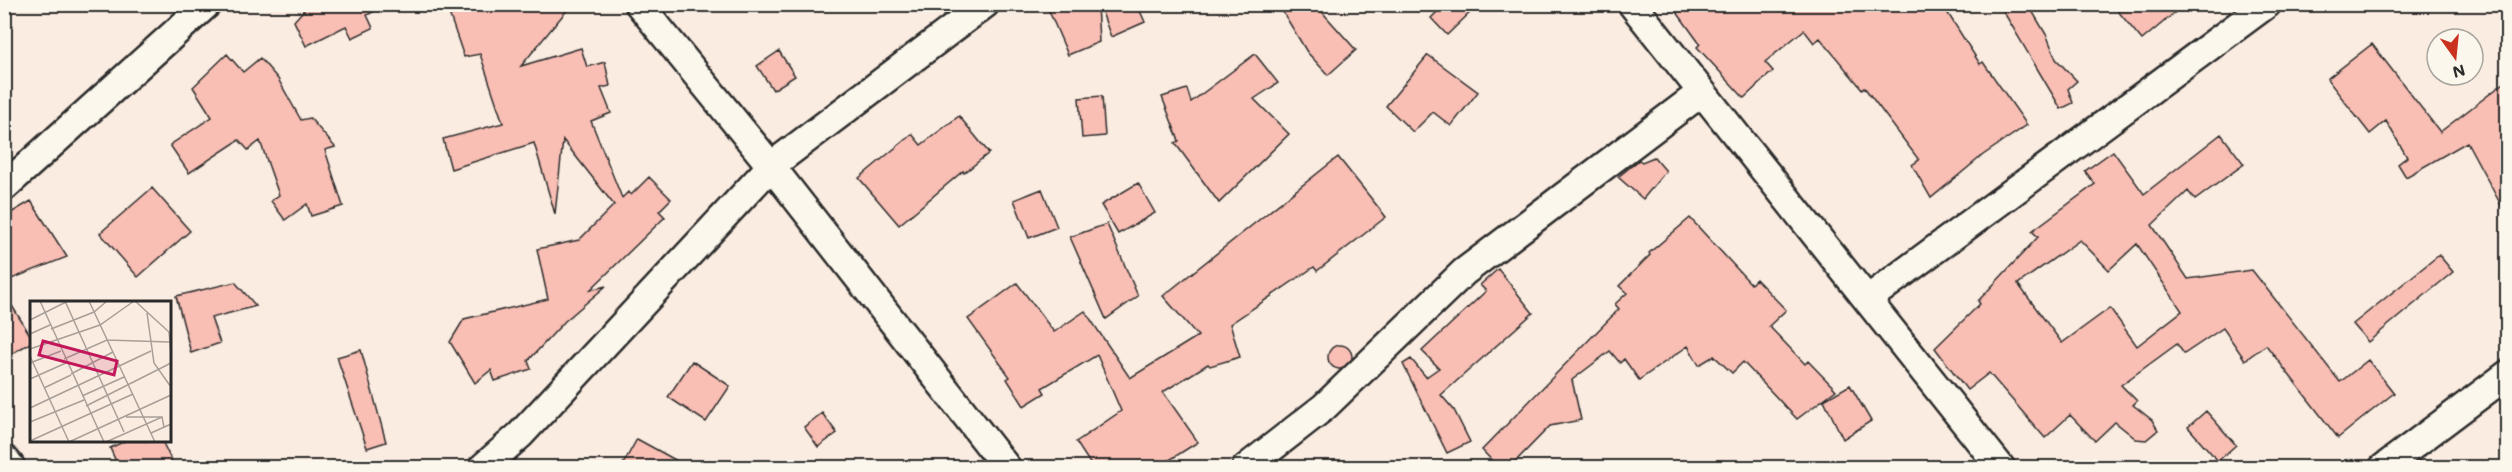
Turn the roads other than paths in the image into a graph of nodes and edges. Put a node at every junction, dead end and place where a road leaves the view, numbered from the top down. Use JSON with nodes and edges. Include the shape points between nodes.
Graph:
{"nodes":[{"id":1,"x":207,"y":4,"type":"edge"},
{"id":2,"x":639,"y":4,"type":"edge"},
{"id":3,"x":985,"y":4,"type":"edge"},
{"id":4,"x":1632,"y":4,"type":"edge"},
{"id":5,"x":2267,"y":4,"type":"edge"},
{"id":6,"x":1702,"y":92,"type":"junction"},
{"id":7,"x":771,"y":166,"type":"junction"},
{"id":8,"x":4,"y":188,"type":"edge"},
{"id":9,"x":1868,"y":299,"type":"junction"},
{"id":10,"x":2508,"y":374,"type":"edge"},
{"id":11,"x":4,"y":463,"type":"edge"},
{"id":12,"x":8,"y":468,"type":"edge"},
{"id":13,"x":482,"y":468,"type":"edge"},
{"id":14,"x":1007,"y":468,"type":"edge"},
{"id":15,"x":1246,"y":468,"type":"edge"},
{"id":16,"x":2001,"y":468,"type":"edge"},
{"id":17,"x":2383,"y":468,"type":"edge"}],
"edges":[{"from":1,"to":8,"type":"street"},
{"from":2,"to":7,"type":"street"},
{"from":3,"to":7,"type":"street"},
{"from":4,"to":6,"type":"street"},
{"from":5,"to":9,"type":"street"},
{"from":6,"to":9,"type":"street"},
{"from":6,"to":15,"type":"street","via":[[1464,272],[1324,407]]},
{"from":7,"to":13,"type":"street","via":[[520,435]]},
{"from":7,"to":14,"type":"street"},
{"from":9,"to":16,"type":"street"},
{"from":10,"to":17,"type":"street"},
{"from":11,"to":12,"type":"street"}]}
